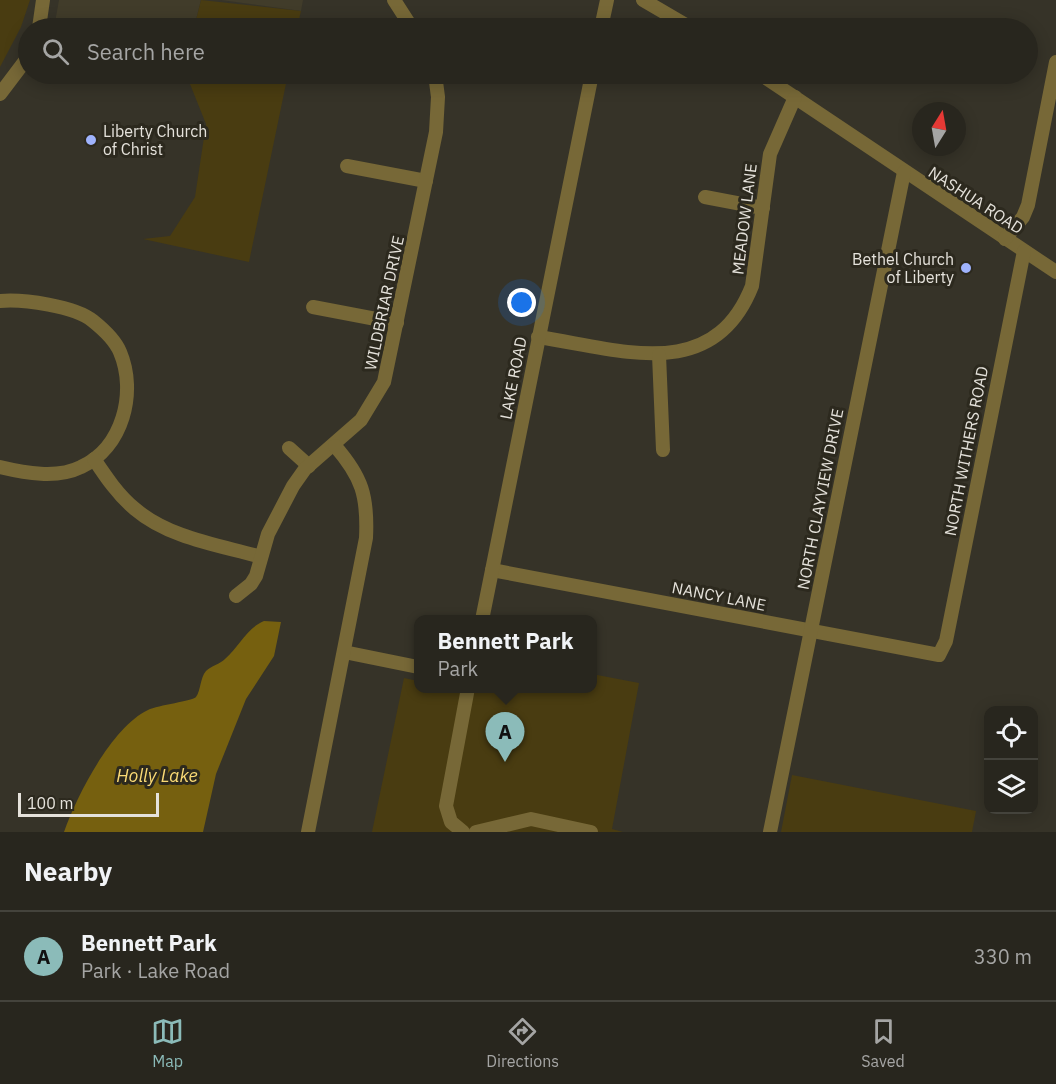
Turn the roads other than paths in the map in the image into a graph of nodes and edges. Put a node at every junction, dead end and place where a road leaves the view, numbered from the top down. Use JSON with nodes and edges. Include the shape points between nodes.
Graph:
{"nodes":[{"id":1,"x":43,"y":0,"type":"edge"},
{"id":2,"x":394,"y":0,"type":"edge"},
{"id":3,"x":607,"y":0,"type":"edge"},
{"id":4,"x":643,"y":0,"type":"edge"},
{"id":5,"x":40,"y":18,"type":"edge"},
{"id":6,"x":406,"y":18,"type":"edge"},
{"id":7,"x":603,"y":18,"type":"edge"},
{"id":8,"x":674,"y":18,"type":"edge"},
{"id":9,"x":1056,"y":62,"type":"edge"},
{"id":10,"x":18,"y":72,"type":"edge"},
{"id":11,"x":435,"y":84,"type":"edge"},
{"id":12,"x":590,"y":84,"type":"edge"},
{"id":13,"x":775,"y":84,"type":"edge"},
{"id":14,"x":0,"y":94,"type":"edge"},
{"id":15,"x":795,"y":97,"type":"junction"},
{"id":16,"x":347,"y":166,"type":"dead end"},
{"id":17,"x":904,"y":172,"type":"junction"},
{"id":18,"x":426,"y":181,"type":"junction"},
{"id":19,"x":705,"y":197,"type":"dead end"},
{"id":20,"x":763,"y":208,"type":"junction"},
{"id":21,"x":1005,"y":239,"type":"junction"},
{"id":22,"x":1024,"y":251,"type":"junction"},
{"id":23,"x":1056,"y":272,"type":"edge"},
{"id":24,"x":0,"y":301,"type":"edge"},
{"id":25,"x":313,"y":307,"type":"dead end"},
{"id":26,"x":398,"y":323,"type":"junction"},
{"id":27,"x":538,"y":337,"type":"junction"},
{"id":28,"x":659,"y":355,"type":"junction"},
{"id":29,"x":335,"y":446,"type":"junction"},
{"id":30,"x":289,"y":448,"type":"dead end"},
{"id":31,"x":663,"y":450,"type":"dead end"},
{"id":32,"x":94,"y":459,"type":"junction"},
{"id":33,"x":309,"y":466,"type":"junction"},
{"id":34,"x":0,"y":467,"type":"edge"},
{"id":35,"x":261,"y":557,"type":"junction"},
{"id":36,"x":492,"y":570,"type":"junction"},
{"id":37,"x":236,"y":596,"type":"dead end"},
{"id":38,"x":483,"y":615,"type":"edge"},
{"id":39,"x":810,"y":630,"type":"junction"},
{"id":40,"x":344,"y":652,"type":"junction"},
{"id":41,"x":939,"y":655,"type":"joint"},
{"id":42,"x":414,"y":666,"type":"edge"},
{"id":43,"x":467,"y":693,"type":"edge"},
{"id":44,"x":577,"y":831,"type":"edge"},
{"id":45,"x":308,"y":832,"type":"edge"},
{"id":46,"x":463,"y":832,"type":"edge"},
{"id":47,"x":476,"y":832,"type":"edge"},
{"id":48,"x":591,"y":832,"type":"edge"},
{"id":49,"x":770,"y":832,"type":"edge"}],
"edges":[{"from":1,"to":5,"type":"street"},
{"from":2,"to":6,"type":"street"},
{"from":3,"to":7,"type":"street"},
{"from":4,"to":8,"type":"street"},
{"from":9,"to":21,"type":"street","via":[[1028,205]]},
{"from":10,"to":14,"type":"street"},
{"from":11,"to":18,"type":"street","name":"WILDBRIAR DRIVE","via":[[437,115]]},
{"from":12,"to":27,"type":"street","name":"LAKE ROAD"},
{"from":13,"to":15,"type":"street","name":"NASHUA ROAD"},
{"from":15,"to":17,"type":"street","name":"NASHUA ROAD"},
{"from":15,"to":20,"type":"street","name":"MEADOW LANE","via":[[770,154]]},
{"from":16,"to":18,"type":"street"},
{"from":17,"to":21,"type":"street","name":"NASHUA ROAD"},
{"from":17,"to":39,"type":"street","name":"NORTH CLAYVIEW DRIVE"},
{"from":18,"to":26,"type":"street","name":"WILDBRIAR DRIVE"},
{"from":19,"to":20,"type":"street"},
{"from":20,"to":28,"type":"street","name":"MEADOW LANE","via":[[756,271],[735,318],[707,343],[684,352]]},
{"from":21,"to":22,"type":"street","name":"NASHUA ROAD"},
{"from":22,"to":23,"type":"street","name":"NASHUA ROAD"},
{"from":22,"to":41,"type":"street","name":"NORTH WITHERS ROAD","via":[[946,640]]},
{"from":24,"to":32,"type":"street","via":[[19,300],[79,313],[92,319],[120,351],[127,377],[124,417],[107,446]]},
{"from":25,"to":26,"type":"street"},
{"from":26,"to":29,"type":"street","name":"WILDBRIAR DRIVE","via":[[379,394],[361,420]]},
{"from":27,"to":28,"type":"street","name":"MEADOW LANE"},
{"from":27,"to":36,"type":"street","name":"LAKE ROAD"},
{"from":28,"to":31,"type":"street"},
{"from":29,"to":33,"type":"street","name":"WILDBRIAR DRIVE"},
{"from":29,"to":40,"type":"street","via":[[358,476],[366,514],[365,550]]},
{"from":30,"to":33,"type":"street"},
{"from":32,"to":34,"type":"street","via":[[81,468],[46,474]]},
{"from":32,"to":35,"type":"street","via":[[136,510],[170,531]]},
{"from":33,"to":35,"type":"street","name":"WILDBRIAR DRIVE","via":[[293,486],[268,534]]},
{"from":35,"to":37,"type":"street","name":"WILDBRIAR DRIVE","via":[[251,584]]},
{"from":36,"to":38,"type":"street","name":"LAKE ROAD"},
{"from":36,"to":39,"type":"street","name":"NANCY LANE"},
{"from":39,"to":41,"type":"street","name":"NANCY LANE"},
{"from":39,"to":49,"type":"street","name":"NORTH CLAYVIEW DRIVE"},
{"from":40,"to":42,"type":"street"},
{"from":40,"to":45,"type":"street"},
{"from":43,"to":46,"type":"street","via":[[446,806],[451,822]]},
{"from":44,"to":47,"type":"street","via":[[531,819]]},
{"from":44,"to":48,"type":"street"}]}
